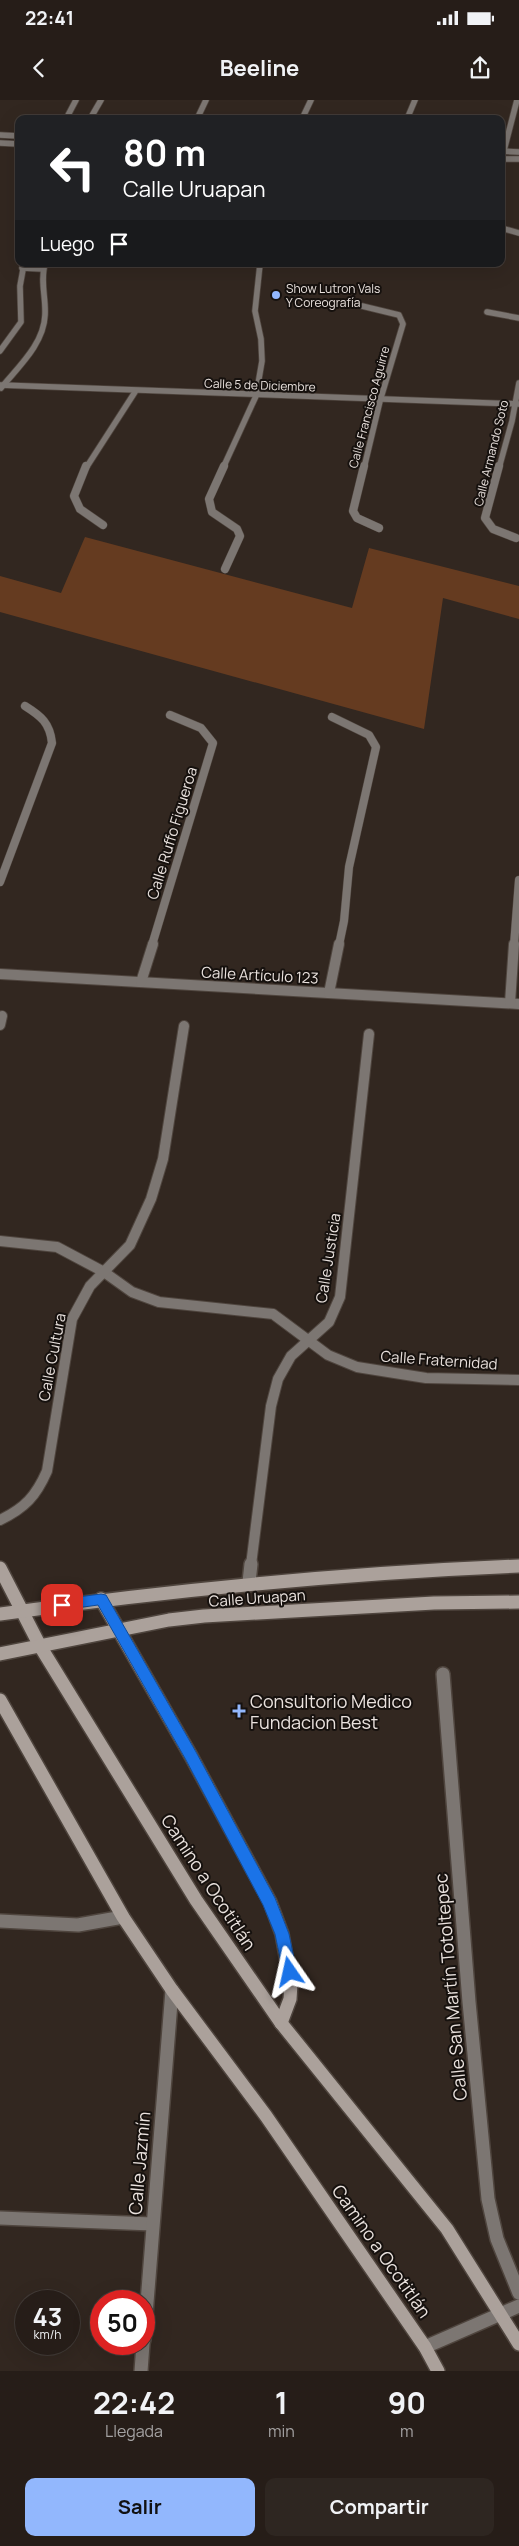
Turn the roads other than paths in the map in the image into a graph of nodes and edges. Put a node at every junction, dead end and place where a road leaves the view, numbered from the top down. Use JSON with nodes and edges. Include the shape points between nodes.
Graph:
{"nodes":[{"id":1,"x":76,"y":100,"type":"edge"},
{"id":2,"x":101,"y":100,"type":"edge"},
{"id":3,"x":206,"y":100,"type":"edge"},
{"id":4,"x":311,"y":100,"type":"edge"},
{"id":5,"x":415,"y":100,"type":"edge"},
{"id":6,"x":517,"y":100,"type":"edge"},
{"id":7,"x":68,"y":115,"type":"edge"},
{"id":8,"x":92,"y":115,"type":"edge"},
{"id":9,"x":199,"y":115,"type":"edge"},
{"id":10,"x":304,"y":115,"type":"edge"},
{"id":11,"x":409,"y":115,"type":"edge"},
{"id":12,"x":0,"y":135,"type":"edge"},
{"id":13,"x":15,"y":136,"type":"edge"},
{"id":14,"x":505,"y":141,"type":"edge"},
{"id":15,"x":0,"y":143,"type":"edge"},
{"id":16,"x":15,"y":144,"type":"edge"},
{"id":17,"x":505,"y":151,"type":"edge"},
{"id":18,"x":519,"y":152,"type":"edge"},
{"id":19,"x":519,"y":159,"type":"edge"},
{"id":20,"x":505,"y":160,"type":"edge"},
{"id":21,"x":505,"y":229,"type":"edge"},
{"id":22,"x":519,"y":233,"type":"edge"},
{"id":23,"x":23,"y":267,"type":"edge"},
{"id":24,"x":44,"y":267,"type":"edge"},
{"id":25,"x":260,"y":267,"type":"edge"},
{"id":26,"x":362,"y":306,"type":"dead end"},
{"id":27,"x":487,"y":312,"type":"dead end"},
{"id":28,"x":519,"y":318,"type":"edge"},
{"id":29,"x":0,"y":351,"type":"edge"},
{"id":30,"x":519,"y":383,"type":"edge"},
{"id":31,"x":1,"y":386,"type":"edge"},
{"id":32,"x":135,"y":392,"type":"junction"},
{"id":33,"x":256,"y":396,"type":"junction"},
{"id":34,"x":380,"y":400,"type":"junction"},
{"id":35,"x":517,"y":404,"type":"edge"},
{"id":36,"x":103,"y":525,"type":"dead end"},
{"id":37,"x":379,"y":528,"type":"dead end"},
{"id":38,"x":516,"y":538,"type":"dead end"},
{"id":39,"x":224,"y":569,"type":"dead end"},
{"id":40,"x":25,"y":706,"type":"dead end"},
{"id":41,"x":170,"y":715,"type":"dead end"},
{"id":42,"x":332,"y":717,"type":"dead end"},
{"id":43,"x":519,"y":880,"type":"edge"},
{"id":44,"x":0,"y":882,"type":"edge"},
{"id":45,"x":0,"y":974,"type":"edge"},
{"id":46,"x":141,"y":982,"type":"junction"},
{"id":47,"x":328,"y":993,"type":"junction"},
{"id":48,"x":515,"y":1003,"type":"edge"},
{"id":49,"x":184,"y":1026,"type":"dead end"},
{"id":50,"x":369,"y":1034,"type":"dead end"},
{"id":51,"x":0,"y":1241,"type":"edge"},
{"id":52,"x":104,"y":1272,"type":"junction"},
{"id":53,"x":310,"y":1341,"type":"junction"},
{"id":54,"x":519,"y":1380,"type":"edge"},
{"id":55,"x":0,"y":1520,"type":"edge"},
{"id":56,"x":519,"y":1566,"type":"edge"},
{"id":57,"x":0,"y":1568,"type":"edge"},
{"id":58,"x":250,"y":1582,"type":"junction"},
{"id":59,"x":101,"y":1599,"type":"junction"},
{"id":60,"x":519,"y":1602,"type":"edge"},
{"id":61,"x":23,"y":1610,"type":"junction"},
{"id":62,"x":0,"y":1614,"type":"edge"},
{"id":63,"x":120,"y":1631,"type":"junction"},
{"id":64,"x":40,"y":1646,"type":"junction"},
{"id":65,"x":0,"y":1654,"type":"edge"},
{"id":66,"x":443,"y":1674,"type":"dead end"},
{"id":67,"x":0,"y":1700,"type":"edge"},
{"id":68,"x":123,"y":1917,"type":"junction"},
{"id":69,"x":0,"y":1921,"type":"edge"},
{"id":70,"x":172,"y":1990,"type":"junction"},
{"id":71,"x":281,"y":2023,"type":"junction"},
{"id":72,"x":0,"y":2218,"type":"edge"},
{"id":73,"x":152,"y":2224,"type":"junction"},
{"id":74,"x":148,"y":2290,"type":"edge"},
{"id":75,"x":519,"y":2292,"type":"edge"},
{"id":76,"x":519,"y":2306,"type":"edge"},
{"id":77,"x":499,"y":2313,"type":"junction"},
{"id":78,"x":519,"y":2344,"type":"edge"},
{"id":79,"x":425,"y":2347,"type":"junction"},
{"id":80,"x":143,"y":2355,"type":"edge"},
{"id":81,"x":141,"y":2371,"type":"edge"},
{"id":82,"x":438,"y":2371,"type":"edge"}],
"edges":[{"from":1,"to":7,"type":"street"},
{"from":2,"to":8,"type":"street"},
{"from":3,"to":9,"type":"street"},
{"from":4,"to":10,"type":"street"},
{"from":5,"to":11,"type":"street"},
{"from":6,"to":14,"type":"street"},
{"from":12,"to":13,"type":"street"},
{"from":15,"to":16,"type":"street"},
{"from":17,"to":18,"type":"street"},
{"from":19,"to":20,"type":"street"},
{"from":21,"to":22,"type":"street"},
{"from":23,"to":29,"type":"street","via":[[21,322]]},
{"from":24,"to":31,"type":"street","via":[[44,329]]},
{"from":25,"to":33,"type":"street","via":[[255,311],[262,361]]},
{"from":26,"to":34,"type":"street","name":"Calle Francisco Aguirre","via":[[402,318],[403,324]]},
{"from":27,"to":28,"type":"street"},
{"from":30,"to":35,"type":"street","name":"Calle Armando Soto"},
{"from":31,"to":32,"type":"street","name":"Calle 5 de Diciembre"},
{"from":32,"to":33,"type":"street","name":"Calle 5 de Diciembre"},
{"from":32,"to":36,"type":"street","via":[[86,466],[74,496],[80,509]]},
{"from":33,"to":34,"type":"street","name":"Calle 5 de Diciembre"},
{"from":33,"to":39,"type":"street","via":[[209,499],[212,512],[238,529],[240,536]]},
{"from":34,"to":35,"type":"street","name":"Calle 5 de Diciembre"},
{"from":34,"to":37,"type":"street","name":"Calle Francisco Aguirre","via":[[353,511],[357,518]]},
{"from":35,"to":38,"type":"street","name":"Calle Armando Soto","via":[[485,518],[493,530]]},
{"from":40,"to":44,"type":"street","via":[[47,720],[52,743]]},
{"from":41,"to":46,"type":"street","name":"Calle Ruffo Figueroa","via":[[200,727],[210,734],[213,743]]},
{"from":42,"to":47,"type":"street","via":[[369,735],[376,746],[349,867],[344,921]]},
{"from":43,"to":48,"type":"street"},
{"from":45,"to":46,"type":"street","name":"Calle Artículo 123"},
{"from":46,"to":47,"type":"street","name":"Calle Artículo 123"},
{"from":47,"to":48,"type":"street","name":"Calle Artículo 123"},
{"from":49,"to":52,"type":"street","name":"Calle Cultura","via":[[163,1160],[151,1199],[130,1245]]},
{"from":50,"to":53,"type":"street","name":"Calle Justicia","via":[[339,1298],[334,1316]]},
{"from":51,"to":52,"type":"street","name":"Calle Fraternidad","via":[[57,1247]]},
{"from":52,"to":53,"type":"street","name":"Calle Fraternidad","via":[[132,1292],[159,1302],[273,1314]]},
{"from":52,"to":55,"type":"street","name":"Calle Cultura","via":[[83,1297],[72,1319],[47,1471],[30,1504]]},
{"from":53,"to":54,"type":"street","name":"Calle Fraternidad","via":[[337,1360],[364,1369],[400,1375]]},
{"from":53,"to":58,"type":"street","name":"Calle Justicia","via":[[292,1355],[276,1381]]},
{"from":56,"to":58,"type":"main road","name":"Calle Uruapan"},
{"from":57,"to":61,"type":"main road","name":"Camino a Ocotitlán"},
{"from":58,"to":59,"type":"main road","name":"Calle Uruapan"},
{"from":59,"to":61,"type":"main road","name":"Calle Uruapan"},
{"from":59,"to":63,"type":"main road"},
{"from":60,"to":63,"type":"main road","name":"Calle Uruapan","via":[[264,1611],[169,1620]]},
{"from":61,"to":62,"type":"main road","name":"Calle Uruapan"},
{"from":61,"to":64,"type":"main road","name":"Camino a Ocotitlán"},
{"from":63,"to":64,"type":"main road","name":"Calle Uruapan"},
{"from":63,"to":71,"type":"main road","via":[[270,1902],[282,1934],[291,1984],[290,1999]]},
{"from":64,"to":65,"type":"main road","name":"Calle Uruapan"},
{"from":64,"to":71,"type":"main road","name":"Camino a Ocotitlán","via":[[196,1900]]},
{"from":66,"to":75,"type":"street","name":"Calle San Martín Totoltepec","via":[[488,2198],[497,2239]]},
{"from":67,"to":68,"type":"main road","name":"Camino a Ocotitlán"},
{"from":68,"to":69,"type":"street","via":[[99,1923],[74,1924]]},
{"from":68,"to":70,"type":"main road","name":"Camino a Ocotitlán"},
{"from":70,"to":73,"type":"street","name":"Calle Jazmín"},
{"from":70,"to":79,"type":"main road","name":"Camino a Ocotitlán","via":[[266,2116]]},
{"from":71,"to":77,"type":"main road","name":"Camino a Ocotitlán","via":[[447,2229]]},
{"from":72,"to":73,"type":"street"},
{"from":73,"to":74,"type":"street","name":"Calle Jazmín"},
{"from":76,"to":77,"type":"street"},
{"from":77,"to":78,"type":"main road","name":"Camino a Ocotitlán"},
{"from":77,"to":79,"type":"street"},
{"from":79,"to":82,"type":"main road","name":"Camino a Ocotitlán"},
{"from":80,"to":81,"type":"street","name":"Calle Jazmín"}]}
